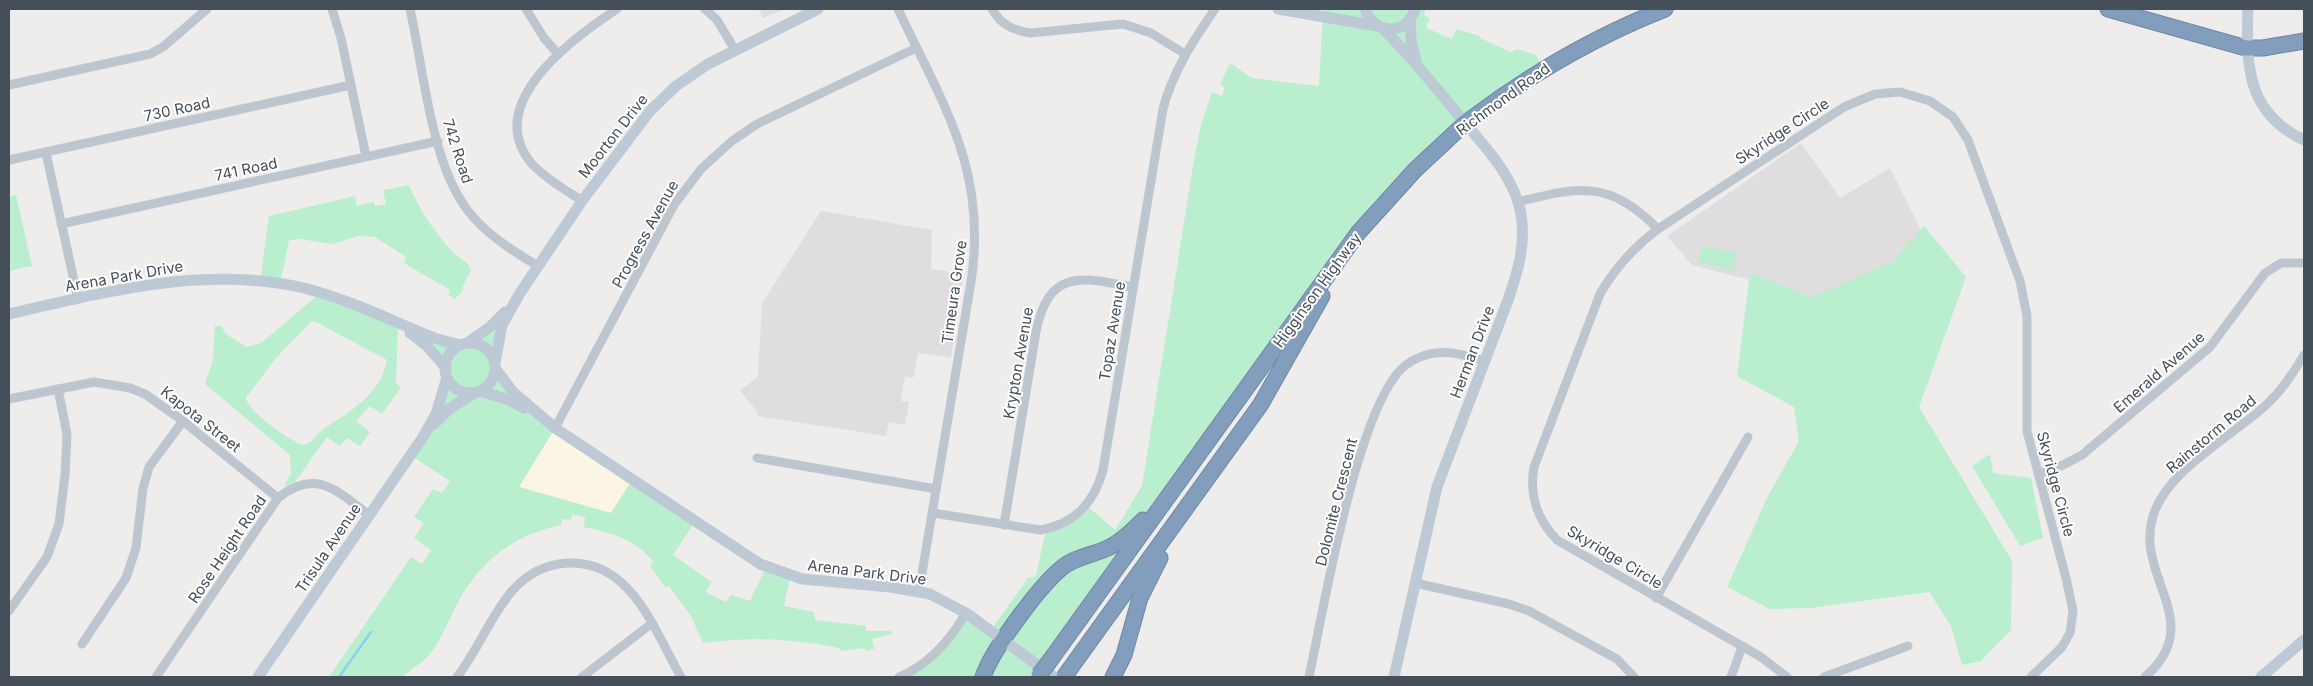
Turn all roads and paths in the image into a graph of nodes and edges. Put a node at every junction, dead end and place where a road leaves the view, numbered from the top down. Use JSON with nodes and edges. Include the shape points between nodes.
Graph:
{"nodes":[{"id":1,"x":207,"y":9,"type":"edge"},
{"id":2,"x":332,"y":9,"type":"edge"},
{"id":3,"x":410,"y":9,"type":"edge"},
{"id":4,"x":526,"y":9,"type":"edge"},
{"id":5,"x":617,"y":9,"type":"edge"},
{"id":6,"x":705,"y":9,"type":"edge"},
{"id":7,"x":818,"y":9,"type":"edge"},
{"id":8,"x":898,"y":9,"type":"edge"},
{"id":9,"x":992,"y":9,"type":"edge"},
{"id":10,"x":1215,"y":9,"type":"edge"},
{"id":11,"x":1278,"y":9,"type":"edge"},
{"id":12,"x":1341,"y":9,"type":"edge"},
{"id":13,"x":1365,"y":9,"type":"edge"},
{"id":14,"x":1665,"y":9,"type":"edge"},
{"id":15,"x":2108,"y":9,"type":"edge"},
{"id":16,"x":2248,"y":9,"type":"edge"},
{"id":17,"x":1415,"y":14,"type":"edge"},
{"id":18,"x":1326,"y":16,"type":"junction"},
{"id":19,"x":1380,"y":27,"type":"junction"},
{"id":20,"x":2304,"y":41,"type":"edge"},
{"id":21,"x":916,"y":48,"type":"junction"},
{"id":22,"x":2246,"y":48,"type":"junction"},
{"id":23,"x":735,"y":50,"type":"junction"},
{"id":24,"x":558,"y":54,"type":"junction"},
{"id":25,"x":1185,"y":54,"type":"junction"},
{"id":26,"x":1417,"y":65,"type":"junction"},
{"id":27,"x":9,"y":85,"type":"edge"},
{"id":28,"x":351,"y":85,"type":"junction"},
{"id":29,"x":438,"y":140,"type":"junction"},
{"id":30,"x":2304,"y":140,"type":"edge"},
{"id":31,"x":46,"y":153,"type":"junction"},
{"id":32,"x":366,"y":156,"type":"junction"},
{"id":33,"x":9,"y":160,"type":"edge"},
{"id":34,"x":582,"y":201,"type":"junction"},
{"id":35,"x":1518,"y":202,"type":"junction"},
{"id":36,"x":60,"y":224,"type":"junction"},
{"id":37,"x":1367,"y":225,"type":"junction"},
{"id":38,"x":1658,"y":229,"type":"junction"},
{"id":39,"x":2304,"y":263,"type":"edge"},
{"id":40,"x":538,"y":266,"type":"junction"},
{"id":41,"x":1132,"y":287,"type":"junction"},
{"id":42,"x":520,"y":293,"type":"junction"},
{"id":43,"x":78,"y":299,"type":"junction"},
{"id":44,"x":9,"y":314,"type":"edge"},
{"id":45,"x":391,"y":318,"type":"junction"},
{"id":46,"x":463,"y":344,"type":"junction"},
{"id":47,"x":2304,"y":355,"type":"edge"},
{"id":48,"x":1485,"y":361,"type":"junction"},
{"id":49,"x":495,"y":366,"type":"junction"},
{"id":50,"x":446,"y":373,"type":"junction"},
{"id":51,"x":58,"y":389,"type":"junction"},
{"id":52,"x":478,"y":391,"type":"junction"},
{"id":53,"x":9,"y":399,"type":"edge"},
{"id":54,"x":183,"y":421,"type":"junction"},
{"id":55,"x":552,"y":426,"type":"junction"},
{"id":56,"x":423,"y":437,"type":"junction"},
{"id":57,"x":1748,"y":437,"type":"dead end"},
{"id":58,"x":757,"y":458,"type":"dead end"},
{"id":59,"x":1189,"y":469,"type":"junction"},
{"id":60,"x":2039,"y":474,"type":"junction"},
{"id":61,"x":1206,"y":482,"type":"junction"},
{"id":62,"x":936,"y":489,"type":"junction"},
{"id":63,"x":278,"y":498,"type":"junction"},
{"id":64,"x":933,"y":513,"type":"junction"},
{"id":65,"x":369,"y":515,"type":"junction"},
{"id":66,"x":1004,"y":525,"type":"junction"},
{"id":67,"x":1416,"y":583,"type":"junction"},
{"id":68,"x":919,"y":591,"type":"junction"},
{"id":69,"x":1656,"y":598,"type":"junction"},
{"id":70,"x":9,"y":611,"type":"edge"},
{"id":71,"x":966,"y":613,"type":"junction"},
{"id":72,"x":652,"y":624,"type":"junction"},
{"id":73,"x":2304,"y":640,"type":"edge"},
{"id":74,"x":1003,"y":641,"type":"junction"},
{"id":75,"x":82,"y":644,"type":"dead end"},
{"id":76,"x":1908,"y":646,"type":"dead end"},
{"id":77,"x":1742,"y":647,"type":"junction"},
{"id":78,"x":1052,"y":674,"type":"edge"},
{"id":79,"x":159,"y":676,"type":"edge"},
{"id":80,"x":258,"y":677,"type":"edge"},
{"id":81,"x":458,"y":677,"type":"edge"},
{"id":82,"x":582,"y":677,"type":"edge"},
{"id":83,"x":681,"y":677,"type":"edge"},
{"id":84,"x":899,"y":677,"type":"edge"},
{"id":85,"x":983,"y":677,"type":"edge"},
{"id":86,"x":1113,"y":677,"type":"edge"},
{"id":87,"x":1309,"y":677,"type":"edge"},
{"id":88,"x":1394,"y":677,"type":"edge"},
{"id":89,"x":1634,"y":677,"type":"edge"},
{"id":90,"x":1731,"y":677,"type":"edge"},
{"id":91,"x":1787,"y":677,"type":"edge"},
{"id":92,"x":1824,"y":677,"type":"edge"},
{"id":93,"x":2031,"y":677,"type":"edge"},
{"id":94,"x":2145,"y":677,"type":"edge"},
{"id":95,"x":2261,"y":677,"type":"edge"}],
"edges":[{"from":1,"to":27,"type":"street","via":[[164,47],[150,54]]},
{"from":2,"to":28,"type":"street"},
{"from":3,"to":29,"type":"street","name":"742 Road"},
{"from":4,"to":24,"type":"street"},
{"from":5,"to":24,"type":"street"},
{"from":6,"to":23,"type":"street","via":[[717,20]]},
{"from":7,"to":23,"type":"street","name":"Moorton Drive"},
{"from":8,"to":21,"type":"street","name":"Timeura Grove"},
{"from":9,"to":25,"type":"street","via":[[1006,26],[1030,33],[1123,24],[1151,33]]},
{"from":10,"to":25,"type":"street","name":"Topaz Avenue"},
{"from":11,"to":18,"type":"street"},
{"from":12,"to":18,"type":"street"},
{"from":13,"to":19,"type":"street","name":"Herman Drive","via":[[1370,19]]},
{"from":14,"to":37,"type":"highway","name":"Richmond Road","bridge":true,"via":[[1562,57],[1471,119],[1415,170]]},
{"from":15,"to":22,"type":"highway"},
{"from":16,"to":22,"type":"street"},
{"from":17,"to":19,"type":"street","via":[[1398,28]]},
{"from":17,"to":26,"type":"street","name":"Herman Drive","via":[[1411,41]]},
{"from":18,"to":19,"type":"street"},
{"from":19,"to":26,"type":"street","name":"Herman Drive"},
{"from":20,"to":22,"type":"highway"},
{"from":21,"to":55,"type":"street","name":"Progress Avenue","via":[[757,124],[701,169],[674,205]]},
{"from":21,"to":62,"type":"street","name":"Timeura Grove","via":[[963,152],[973,191],[974,213],[973,268]]},
{"from":22,"to":30,"type":"street","via":[[2251,81],[2260,100],[2270,114]]},
{"from":23,"to":34,"type":"street","name":"Moorton Drive","via":[[708,64],[663,97],[634,129]]},
{"from":24,"to":34,"type":"street","via":[[522,100],[518,132],[533,165]]},
{"from":25,"to":41,"type":"street","name":"Topaz Avenue","via":[[1163,109]]},
{"from":26,"to":35,"type":"street","name":"Herman Drive","via":[[1504,172]]},
{"from":28,"to":31,"type":"street","name":"730 Road"},
{"from":28,"to":32,"type":"street"},
{"from":29,"to":32,"type":"street","name":"741 Road"},
{"from":29,"to":40,"type":"street","name":"742 Road","via":[[453,187],[467,209],[493,236]]},
{"from":31,"to":33,"type":"street","name":"730 Road"},
{"from":31,"to":36,"type":"street"},
{"from":32,"to":36,"type":"street","name":"741 Road"},
{"from":34,"to":40,"type":"street","name":"Moorton Drive"},
{"from":35,"to":38,"type":"street","via":[[1561,191],[1592,191],[1627,202]]},
{"from":35,"to":48,"type":"street","name":"Herman Drive","via":[[1522,256]]},
{"from":36,"to":43,"type":"street"},
{"from":37,"to":59,"type":"highway","name":"Higginson Highway","via":[[1339,258]]},
{"from":37,"to":61,"type":"highway","name":"Higginson Highway","via":[[1261,404]]},
{"from":38,"to":60,"type":"street","name":"Skyridge Circle","via":[[1856,101],[1875,94],[1900,92],[1922,97],[1937,105],[1953,117],[1968,140],[2024,293],[2028,350],[2027,430]]},
{"from":38,"to":69,"type":"street","name":"Skyridge Circle","via":[[1622,261],[1600,294],[1536,459],[1532,488],[1539,516],[1557,540]]},
{"from":39,"to":60,"type":"street","name":"Emerald Avenue","via":[[2291,261],[2271,268],[2256,283],[2210,348],[2082,455]]},
{"from":40,"to":42,"type":"street","name":"Moorton Drive"},
{"from":41,"to":66,"type":"street","name":"Topaz Avenue","via":[[1103,470],[1095,494],[1080,512],[1052,528],[1025,529]]},
{"from":41,"to":66,"type":"street","name":"Krypton Avenue","via":[[1075,280],[1057,287],[1043,303]]},
{"from":42,"to":46,"type":"street","name":"Moorton Drive","via":[[497,321]]},
{"from":42,"to":49,"type":"street","name":"Moorton Drive","via":[[500,330]]},
{"from":43,"to":44,"type":"street","name":"Arena Park Drive"},
{"from":43,"to":45,"type":"street","name":"Arena Park Drive","via":[[160,282],[250,280],[313,291]]},
{"from":45,"to":46,"type":"street","name":"Arena Park Drive","via":[[428,336]]},
{"from":45,"to":50,"type":"street","name":"Arena Park Drive","via":[[427,346]]},
{"from":46,"to":49,"type":"street","name":"Arena Park Drive","via":[[487,349]]},
{"from":46,"to":50,"type":"street","via":[[449,355]]},
{"from":47,"to":94,"type":"street","name":"Rainstorm Road","via":[[2266,406],[2177,478],[2157,504],[2151,523],[2150,543],[2172,627],[2166,653]]},
{"from":48,"to":67,"type":"street","name":"Herman Drive","via":[[1437,487]]},
{"from":48,"to":87,"type":"street","name":"Dolomite Crescent","via":[[1454,352],[1426,355],[1404,366],[1386,387],[1354,474]]},
{"from":49,"to":52,"type":"street","via":[[491,382]]},
{"from":49,"to":55,"type":"street","name":"Arena Park Drive","via":[[512,392]]},
{"from":50,"to":52,"type":"street","name":"Arena Park Drive","via":[[457,389]]},
{"from":50,"to":56,"type":"street","name":"Trisula Avenue","via":[[436,414]]},
{"from":51,"to":53,"type":"street","name":"Kapota Street"},
{"from":51,"to":54,"type":"street","name":"Kapota Street","via":[[94,382],[117,384],[145,394]]},
{"from":51,"to":70,"type":"street","via":[[67,434],[59,524],[47,556]]},
{"from":52,"to":55,"type":"street","name":"Arena Park Drive","via":[[509,400]]},
{"from":52,"to":56,"type":"street","name":"Trisula Avenue","via":[[449,409]]},
{"from":54,"to":63,"type":"street","name":"Kapota Street"},
{"from":54,"to":75,"type":"street","via":[[149,467],[136,548],[126,578]]},
{"from":55,"to":68,"type":"street","name":"Arena Park Drive","via":[[760,564],[816,581]]},
{"from":56,"to":65,"type":"street","name":"Trisula Avenue"},
{"from":57,"to":69,"type":"street"},
{"from":58,"to":62,"type":"street"},
{"from":59,"to":74,"type":"highway","via":[[1120,542],[1074,560],[1057,572]]},
{"from":59,"to":78,"type":"highway","name":"Higginson Highway"},
{"from":60,"to":93,"type":"street","name":"Skyridge Circle","via":[[2073,618],[2070,633],[2062,647]]},
{"from":61,"to":78,"type":"highway","name":"Higginson Highway"},
{"from":61,"to":86,"type":"highway","via":[[1148,581],[1134,614],[1124,655]]},
{"from":62,"to":64,"type":"street","name":"Timeura Grove"},
{"from":63,"to":65,"type":"street","name":"Rose Height Road","via":[[304,483],[320,483]]},
{"from":63,"to":79,"type":"street","name":"Rose Height Road"},
{"from":64,"to":66,"type":"street","name":"Topaz Avenue"},
{"from":64,"to":68,"type":"street","name":"Timeura Grove"},
{"from":65,"to":80,"type":"street","name":"Trisula Avenue"},
{"from":67,"to":88,"type":"street","name":"Herman Drive"},
{"from":67,"to":89,"type":"street","via":[[1529,611],[1617,659]]},
{"from":68,"to":71,"type":"street","name":"Arena Park Drive"},
{"from":69,"to":77,"type":"street","name":"Skyridge Circle"},
{"from":71,"to":74,"type":"street","name":"Arena Park Drive"},
{"from":71,"to":84,"type":"street","via":[[931,658]]},
{"from":72,"to":81,"type":"street","via":[[634,595],[614,576],[586,564],[549,566],[524,579],[513,590]]},
{"from":72,"to":82,"type":"street"},
{"from":72,"to":83,"type":"street"},
{"from":73,"to":95,"type":"street"},
{"from":74,"to":78,"type":"street","name":"Arena Park Drive"},
{"from":74,"to":85,"type":"highway"},
{"from":76,"to":92,"type":"street"},
{"from":77,"to":90,"type":"street"},
{"from":77,"to":91,"type":"street","name":"Skyridge Circle"}]}
